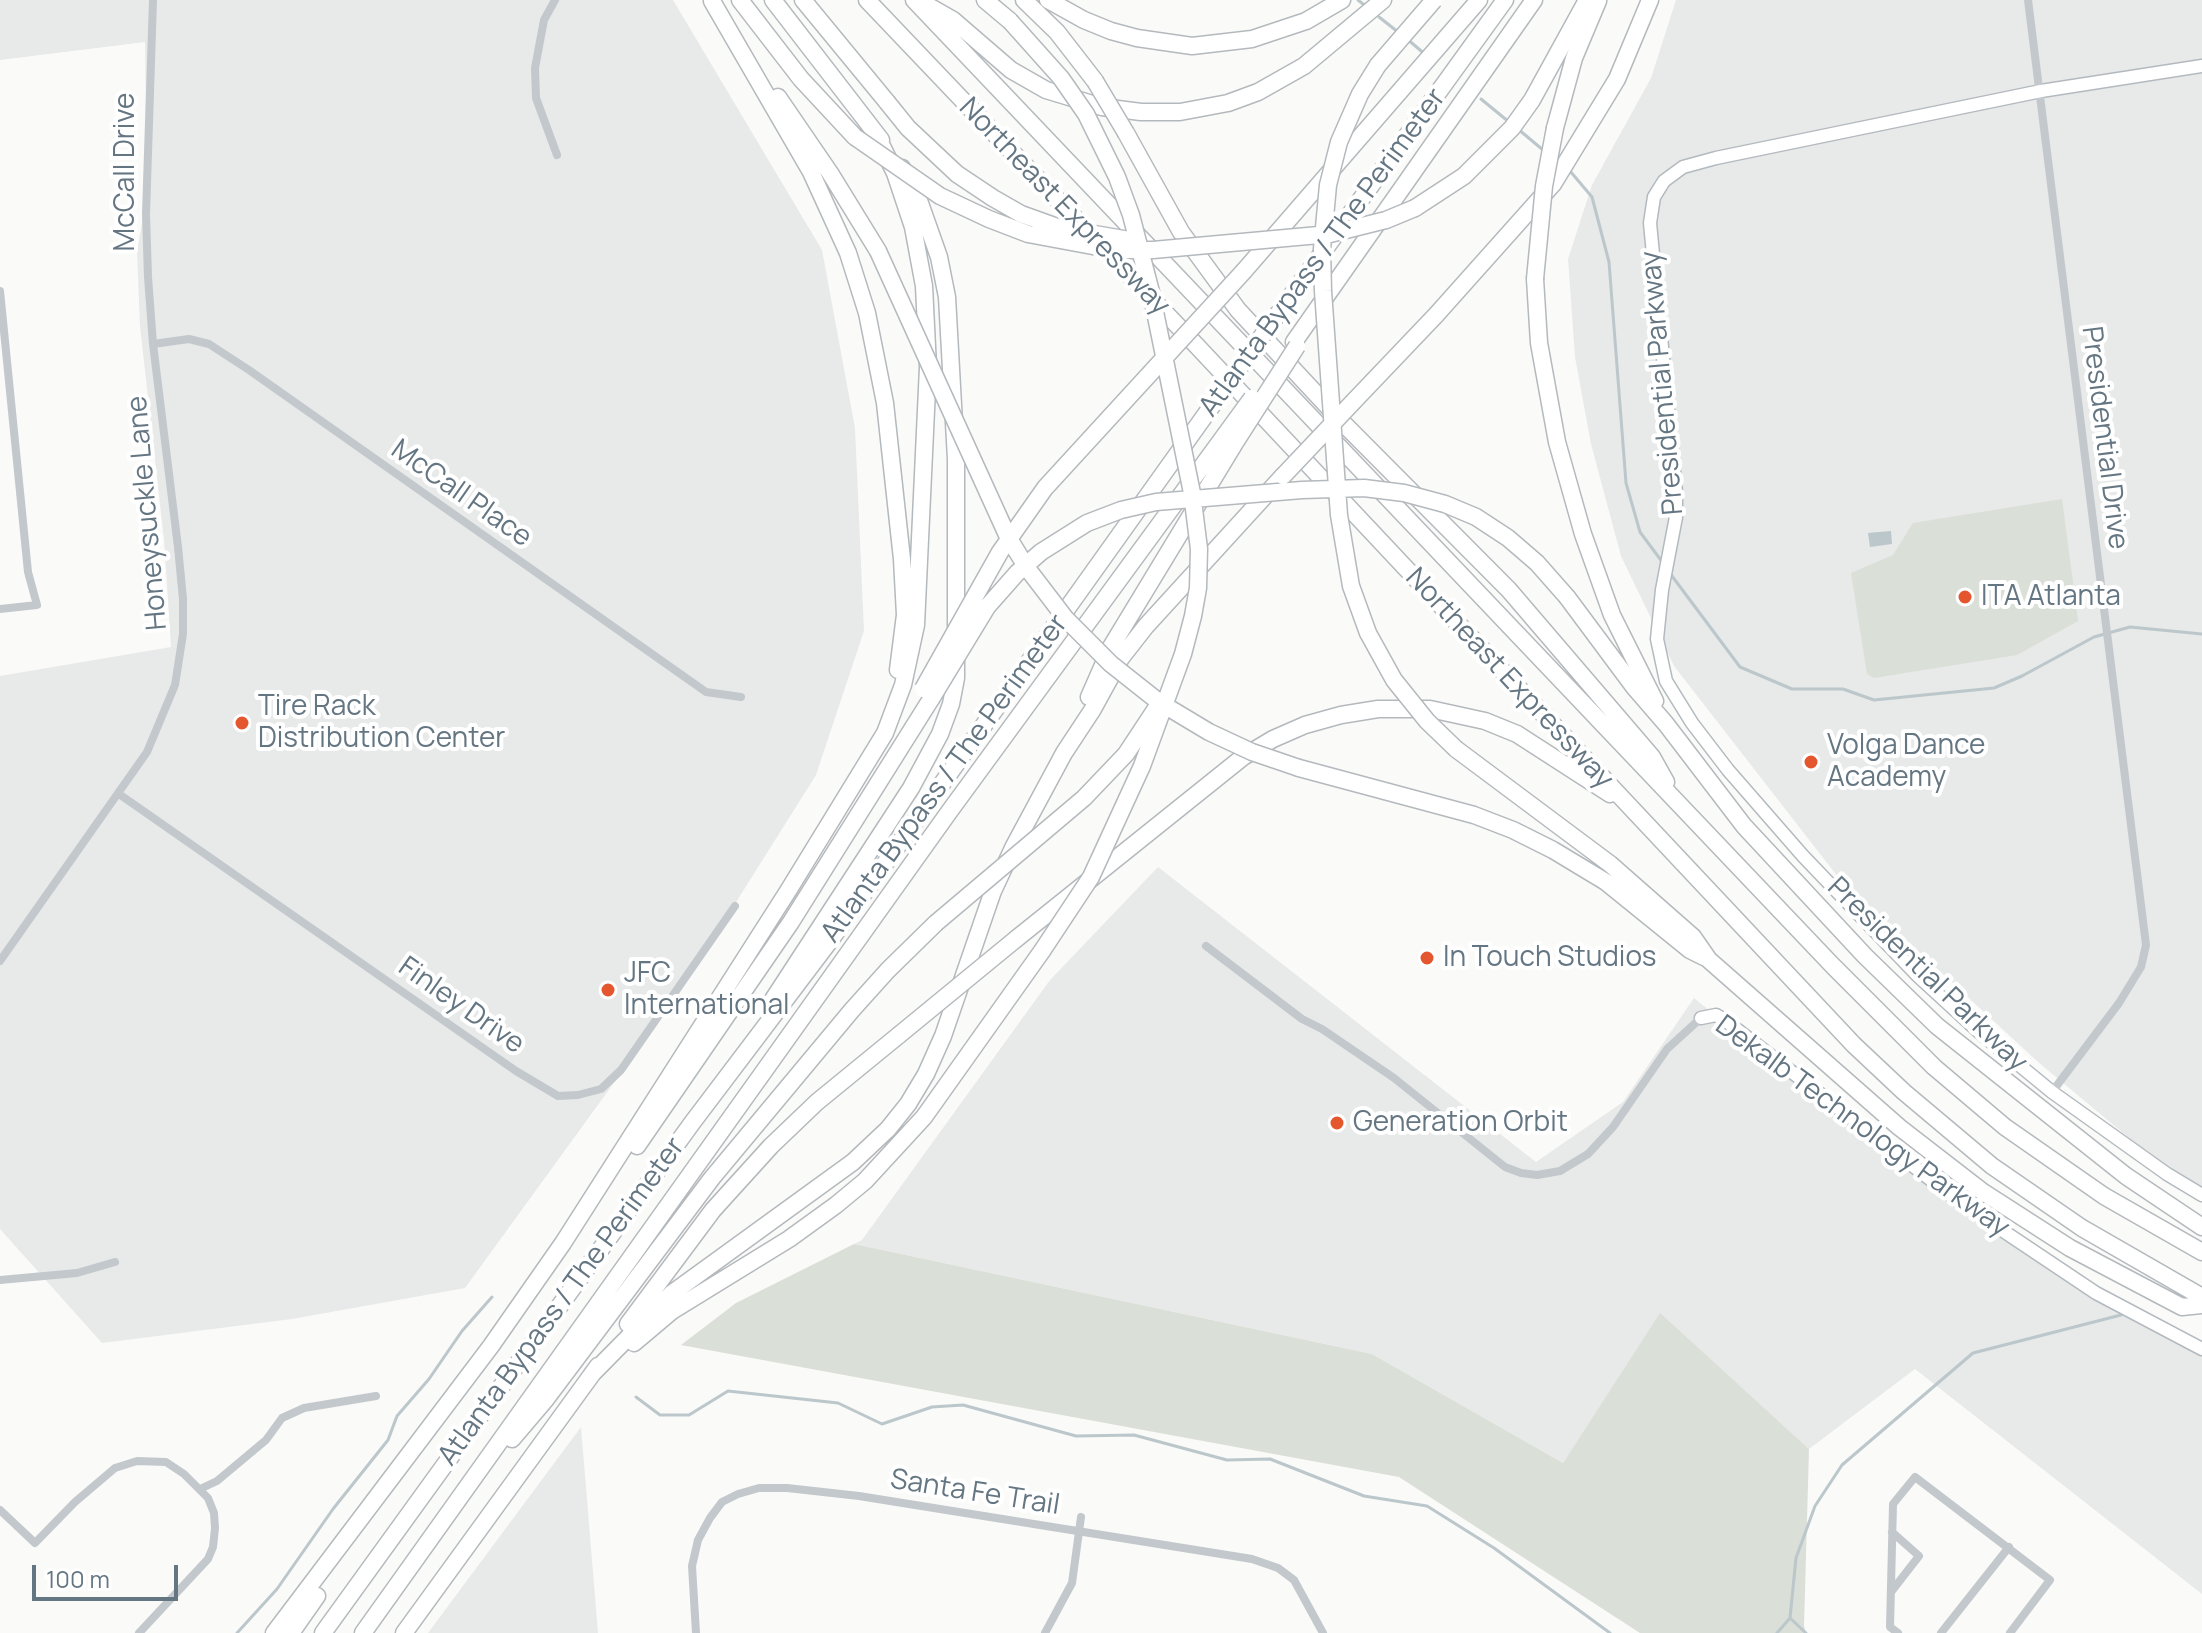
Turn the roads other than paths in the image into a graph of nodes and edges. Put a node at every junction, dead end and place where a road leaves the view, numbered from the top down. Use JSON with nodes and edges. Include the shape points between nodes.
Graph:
{"nodes":[{"id":1,"x":153,"y":0,"type":"edge"},
{"id":2,"x":555,"y":0,"type":"edge"},
{"id":3,"x":712,"y":0,"type":"edge"},
{"id":4,"x":740,"y":0,"type":"edge"},
{"id":5,"x":773,"y":0,"type":"edge"},
{"id":6,"x":803,"y":0,"type":"edge"},
{"id":7,"x":867,"y":0,"type":"edge"},
{"id":8,"x":916,"y":0,"type":"edge"},
{"id":9,"x":985,"y":0,"type":"edge"},
{"id":10,"x":1024,"y":0,"type":"edge"},
{"id":11,"x":1048,"y":0,"type":"edge"},
{"id":12,"x":1342,"y":0,"type":"edge"},
{"id":13,"x":1383,"y":0,"type":"edge"},
{"id":14,"x":1434,"y":0,"type":"edge"},
{"id":15,"x":1479,"y":0,"type":"edge"},
{"id":16,"x":1505,"y":0,"type":"edge"},
{"id":17,"x":1534,"y":0,"type":"edge"},
{"id":18,"x":1587,"y":0,"type":"edge"},
{"id":19,"x":1598,"y":0,"type":"edge"},
{"id":20,"x":1650,"y":0,"type":"edge"},
{"id":21,"x":2028,"y":0,"type":"edge"},
{"id":22,"x":2202,"y":66,"type":"edge"},
{"id":23,"x":2041,"y":91,"type":"junction"},
{"id":24,"x":876,"y":134,"type":"junction"},
{"id":25,"x":557,"y":155,"type":"dead end"},
{"id":26,"x":1249,"y":241,"type":"junction"},
{"id":27,"x":0,"y":291,"type":"edge"},
{"id":28,"x":153,"y":344,"type":"junction"},
{"id":29,"x":1229,"y":441,"type":"junction"},
{"id":30,"x":0,"y":609,"type":"edge"},
{"id":31,"x":1171,"y":686,"type":"junction"},
{"id":32,"x":927,"y":694,"type":"junction"},
{"id":33,"x":741,"y":697,"type":"dead end"},
{"id":34,"x":1666,"y":724,"type":"junction"},
{"id":35,"x":1064,"y":753,"type":"junction"},
{"id":36,"x":856,"y":780,"type":"junction"},
{"id":37,"x":119,"y":794,"type":"junction"},
{"id":38,"x":1626,"y":803,"type":"junction"},
{"id":39,"x":1679,"y":804,"type":"junction"},
{"id":40,"x":735,"y":906,"type":"dead end"},
{"id":41,"x":1206,"y":946,"type":"dead end"},
{"id":42,"x":1709,"y":960,"type":"junction"},
{"id":43,"x":0,"y":961,"type":"edge"},
{"id":44,"x":1701,"y":1018,"type":"joint"},
{"id":45,"x":2052,"y":1092,"type":"junction"},
{"id":46,"x":692,"y":1123,"type":"junction"},
{"id":47,"x":2202,"y":1195,"type":"edge"},
{"id":48,"x":2202,"y":1227,"type":"edge"},
{"id":49,"x":563,"y":1243,"type":"junction"},
{"id":50,"x":2202,"y":1252,"type":"edge"},
{"id":51,"x":115,"y":1262,"type":"dead end"},
{"id":52,"x":0,"y":1280,"type":"edge"},
{"id":53,"x":2202,"y":1297,"type":"edge"},
{"id":54,"x":2202,"y":1305,"type":"edge"},
{"id":55,"x":2202,"y":1349,"type":"edge"},
{"id":56,"x":592,"y":1374,"type":"junction"},
{"id":57,"x":376,"y":1396,"type":"dead end"},
{"id":58,"x":560,"y":1418,"type":"junction"},
{"id":59,"x":417,"y":1445,"type":"junction"},
{"id":60,"x":200,"y":1489,"type":"junction"},
{"id":61,"x":0,"y":1510,"type":"edge"},
{"id":62,"x":448,"y":1513,"type":"junction"},
{"id":63,"x":1081,"y":1517,"type":"dead end"},
{"id":64,"x":1079,"y":1532,"type":"junction"},
{"id":65,"x":1892,"y":1532,"type":"junction"},
{"id":66,"x":2009,"y":1547,"type":"junction"},
{"id":67,"x":1891,"y":1593,"type":"junction"},
{"id":68,"x":139,"y":1633,"type":"edge"},
{"id":69,"x":274,"y":1633,"type":"edge"},
{"id":70,"x":291,"y":1633,"type":"edge"},
{"id":71,"x":323,"y":1633,"type":"edge"},
{"id":72,"x":363,"y":1633,"type":"edge"},
{"id":73,"x":404,"y":1633,"type":"edge"},
{"id":74,"x":696,"y":1633,"type":"edge"},
{"id":75,"x":1045,"y":1633,"type":"edge"},
{"id":76,"x":1323,"y":1633,"type":"edge"},
{"id":77,"x":1898,"y":1633,"type":"edge"},
{"id":78,"x":1941,"y":1633,"type":"edge"},
{"id":79,"x":2010,"y":1633,"type":"edge"}],
"edges":[{"from":1,"to":28,"type":"street","name":"McCall Drive","via":[[146,214]]},
{"from":2,"to":25,"type":"street","via":[[538,43],[536,98]]},
{"from":3,"to":36,"type":"highway","via":[[829,210],[848,253],[878,364],[905,615],[897,675]]},
{"from":3,"to":42,"type":"highway","bridge":true,"via":[[878,251],[1008,537],[1066,619],[1111,664],[1159,702],[1252,752],[1513,830],[1606,882]]},
{"from":4,"to":26,"type":"highway","bridge":true,"via":[[801,79],[855,137],[940,196],[1028,234],[1114,250]]},
{"from":5,"to":24,"type":"highway"},
{"from":6,"to":26,"type":"highway","bridge":true,"via":[[908,128],[957,174],[1021,214],[1060,228],[1129,241]]},
{"from":7,"to":38,"type":"highway","name":"Northeast Expressway"},
{"from":8,"to":13,"type":"highway","via":[[953,20],[1011,70],[1046,90],[1102,107],[1180,112],[1258,92],[1304,66]]},
{"from":8,"to":39,"type":"highway","name":"Northeast Expressway"},
{"from":9,"to":31,"type":"highway","bridge":true,"via":[[1061,78],[1086,114],[1117,177],[1142,253],[1199,549],[1193,616]]},
{"from":10,"to":39,"type":"highway","bridge":true,"via":[[1095,81],[1181,232],[1238,310],[1509,590],[1652,757]]},
{"from":11,"to":12,"type":"highway","via":[[1111,31],[1192,46],[1252,39],[1306,21]]},
{"from":14,"to":42,"type":"highway","bridge":true,"via":[[1360,94],[1328,185],[1323,291],[1339,515],[1351,586],[1368,633],[1394,680],[1427,721],[1456,749],[1610,864],[1693,937]]},
{"from":15,"to":32,"type":"highway","bridge":true,"via":[[1244,271],[1045,488],[1000,552]]},
{"from":16,"to":46,"type":"highway","name":"Atlanta Bypass / The Perimeter","bridge":true,"via":[[829,942]]},
{"from":17,"to":29,"type":"highway","name":"Atlanta Bypass / The Perimeter","bridge":true},
{"from":18,"to":26,"type":"highway","bridge":true,"via":[[1515,124],[1487,155],[1432,198],[1386,220],[1330,234]]},
{"from":19,"to":34,"type":"highway","bridge":true,"via":[[1574,58],[1544,186],[1535,279],[1539,343],[1557,442],[1583,534],[1612,615]]},
{"from":20,"to":35,"type":"highway","bridge":true,"via":[[1617,79],[1553,184],[1146,626]]},
{"from":21,"to":23,"type":"street","name":"Presidential Drive"},
{"from":22,"to":23,"type":"street","name":"Presidential Parkway"},
{"from":23,"to":45,"type":"street","name":"Presidential Drive","via":[[2146,945],[2141,967],[2119,1003]]},
{"from":23,"to":45,"type":"street","name":"Presidential Parkway","via":[[1683,167],[1654,197],[1650,223],[1676,492],[1657,639],[1666,681],[1728,770],[1803,856],[1918,976]]},
{"from":24,"to":36,"type":"highway","via":[[913,227],[924,286],[928,367],[920,581],[912,647],[885,733]]},
{"from":24,"to":46,"type":"highway","via":[[916,192],[947,297],[956,459],[956,678],[940,734],[911,788]]},
{"from":27,"to":30,"type":"street","via":[[28,572],[37,605]]},
{"from":28,"to":33,"type":"street","name":"McCall Place","via":[[189,339],[209,344],[706,692]]},
{"from":28,"to":37,"type":"street","name":"Honeysuckle Lane","via":[[183,634],[167,708]]},
{"from":29,"to":35,"type":"highway","via":[[1111,647]]},
{"from":29,"to":62,"type":"highway","name":"Atlanta Bypass / The Perimeter","via":[[949,812]]},
{"from":31,"to":58,"type":"highway","bridge":true,"via":[[1142,766],[1077,901],[924,1117],[836,1205],[672,1311]]},
{"from":31,"to":62,"type":"highway","bridge":true,"via":[[1126,754],[1084,798],[936,923],[852,1010],[712,1178],[546,1399]]},
{"from":32,"to":34,"type":"highway","bridge":true,"via":[[987,607],[1033,559],[1087,523],[1156,502],[1364,488],[1404,493],[1476,517],[1537,563]]},
{"from":32,"to":49,"type":"highway","via":[[791,922]]},
{"from":34,"to":48,"type":"highway","via":[[1754,837],[1937,1026],[2126,1176]]},
{"from":35,"to":56,"type":"highway","via":[[993,891],[943,1036],[908,1104],[853,1162],[671,1294]]},
{"from":36,"to":49,"type":"highway"},
{"from":37,"to":40,"type":"street","name":"Finley Drive","via":[[558,1096],[601,1089],[621,1070]]},
{"from":37,"to":43,"type":"street","name":"Honeysuckle Lane"},
{"from":38,"to":53,"type":"highway","name":"Northeast Expressway","via":[[1854,1045],[1947,1129],[2038,1200]]},
{"from":38,"to":56,"type":"highway","bridge":true,"via":[[1517,734],[1430,709],[1341,715],[1273,739],[1243,757],[817,1102],[713,1210]]},
{"from":39,"to":50,"type":"highway","name":"Northeast Expressway","via":[[1934,1067],[2005,1127],[2104,1196]]},
{"from":41,"to":44,"type":"street","name":"Dekalb Technology Parkway","via":[[1302,1019],[1394,1078],[1505,1167],[1521,1173],[1560,1171],[1588,1154],[1667,1049]]},
{"from":42,"to":54,"type":"highway","via":[[1899,1127],[1983,1192],[2070,1248],[2182,1307]]},
{"from":44,"to":55,"type":"street","name":"Dekalb Technology Parkway","via":[[1716,1015],[1726,1021],[1957,1200],[2096,1293]]},
{"from":45,"to":47,"type":"street","name":"Presidential Parkway"},
{"from":46,"to":71,"type":"highway","name":"Atlanta Bypass / The Perimeter"},
{"from":49,"to":59,"type":"highway"},
{"from":51,"to":52,"type":"street","via":[[77,1273]]},
{"from":56,"to":58,"type":"highway"},
{"from":57,"to":60,"type":"street","via":[[304,1408],[282,1418],[266,1440]]},
{"from":58,"to":73,"type":"highway"},
{"from":59,"to":69,"type":"highway"},
{"from":59,"to":70,"type":"highway"},
{"from":60,"to":61,"type":"street","via":[[166,1462],[137,1461],[115,1468],[35,1543]]},
{"from":60,"to":68,"type":"street","via":[[214,1513],[208,1559]]},
{"from":62,"to":72,"type":"highway","name":"Atlanta Bypass / The Perimeter"},
{"from":63,"to":64,"type":"street"},
{"from":64,"to":74,"type":"street","name":"Santa Fe Trail","via":[[859,1496],[759,1488],[722,1502],[698,1540],[692,1566]]},
{"from":64,"to":75,"type":"street","via":[[1072,1583]]},
{"from":64,"to":76,"type":"street","name":"Santa Fe Trail","via":[[1252,1559],[1278,1568],[1294,1580]]},
{"from":65,"to":66,"type":"street","via":[[1893,1504],[1915,1477]]},
{"from":65,"to":67,"type":"street"},
{"from":65,"to":67,"type":"street","via":[[1919,1556]]},
{"from":66,"to":78,"type":"street"},
{"from":66,"to":79,"type":"street","via":[[2050,1580]]},
{"from":67,"to":77,"type":"street","via":[[1890,1627]]}]}
